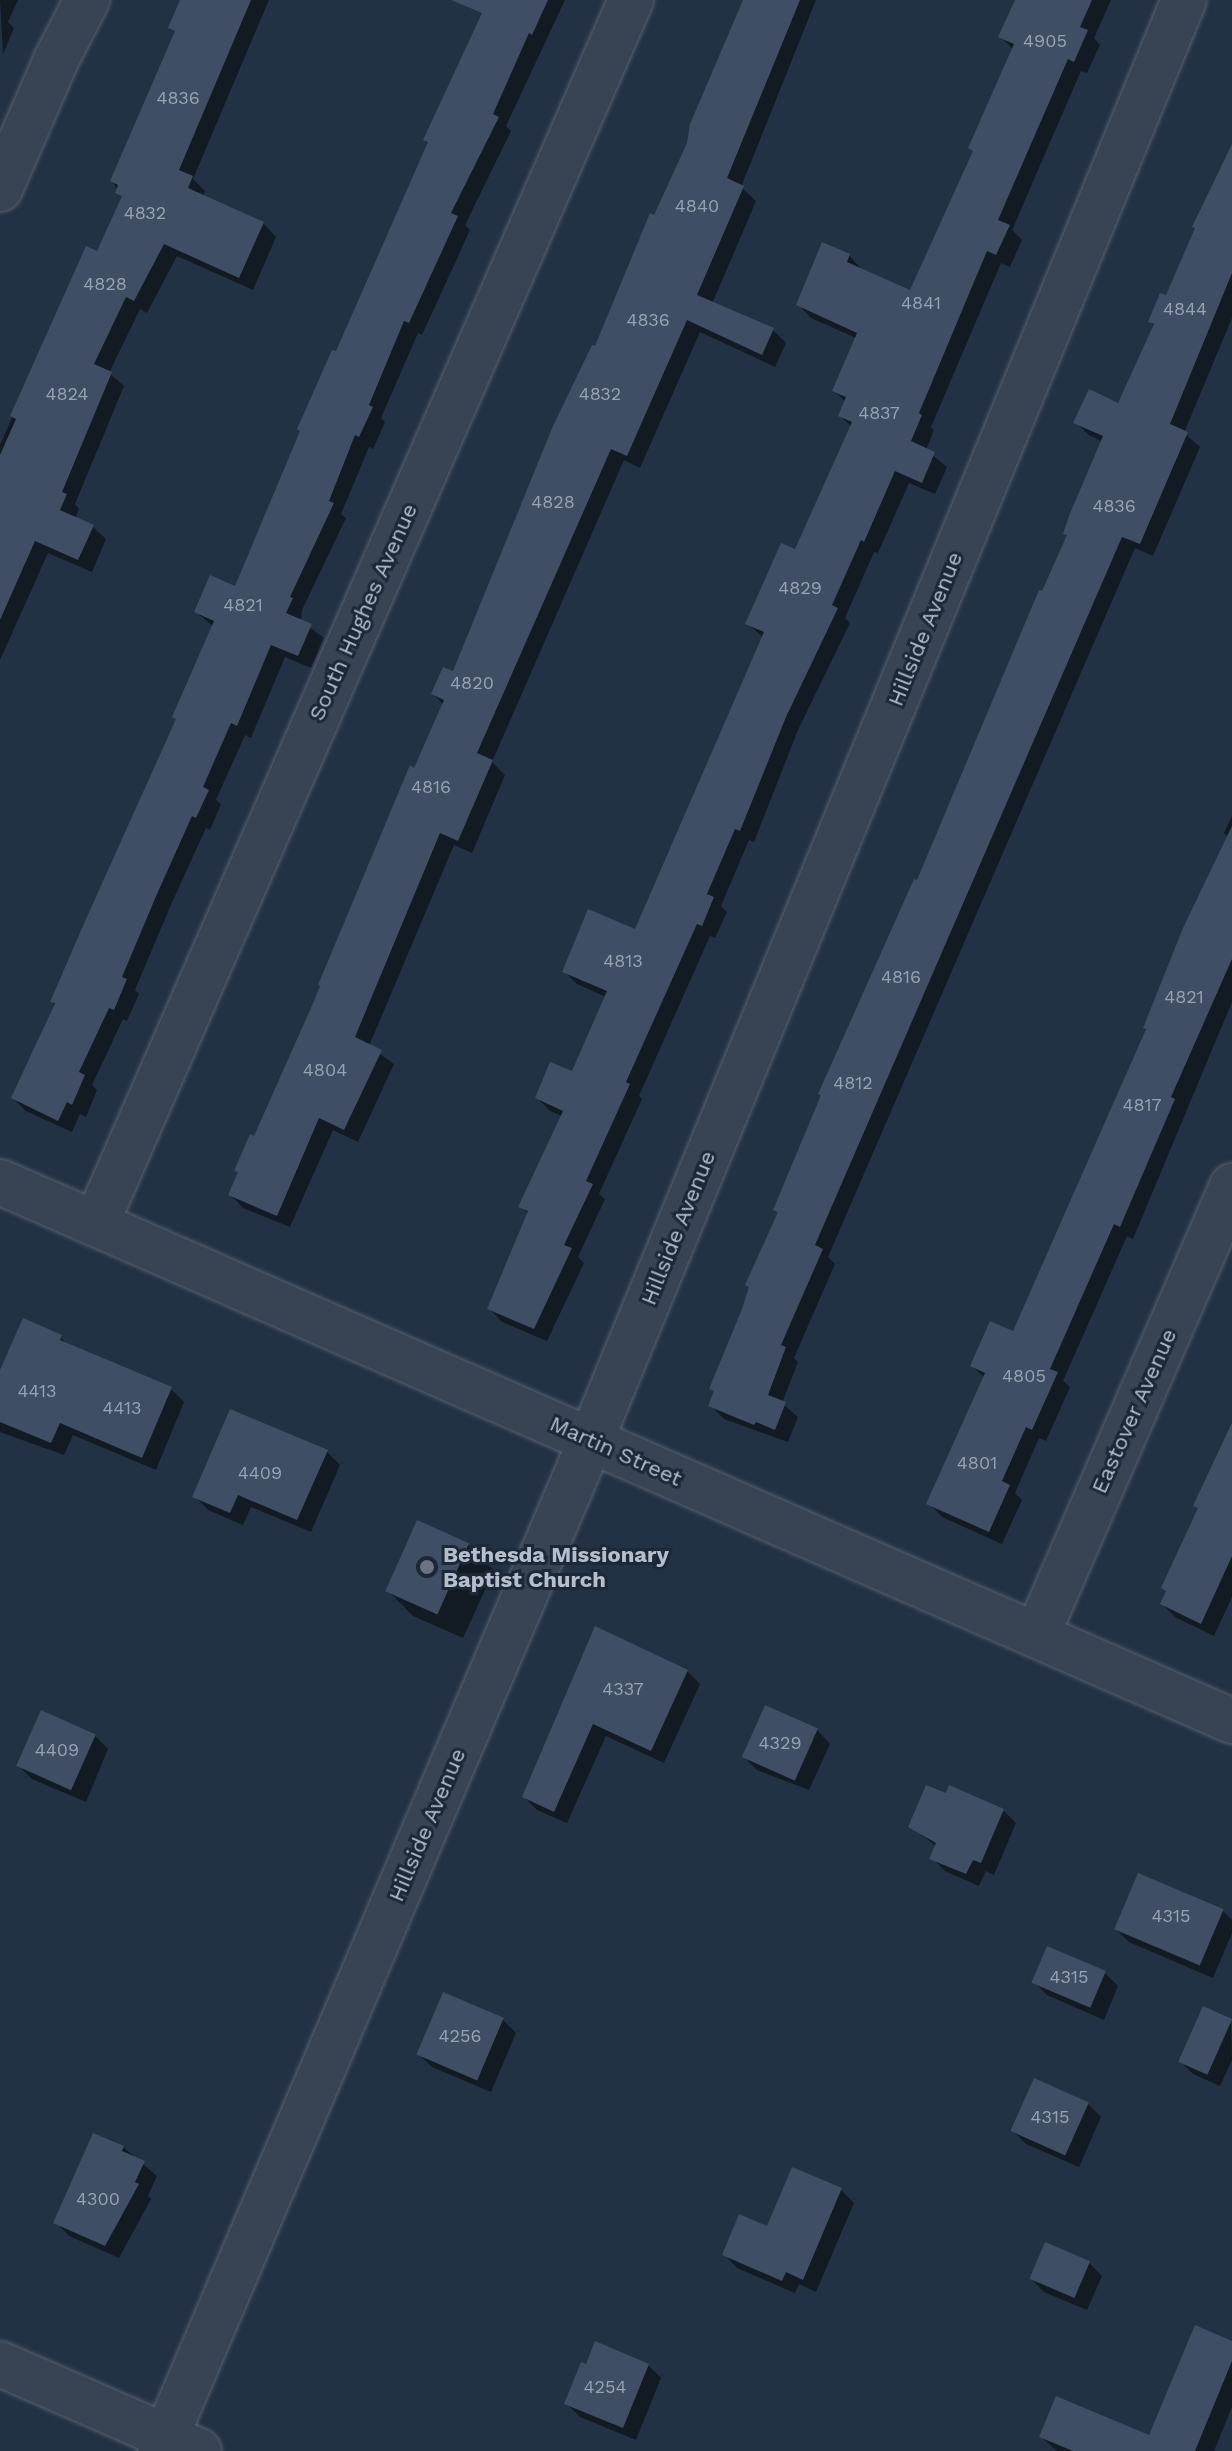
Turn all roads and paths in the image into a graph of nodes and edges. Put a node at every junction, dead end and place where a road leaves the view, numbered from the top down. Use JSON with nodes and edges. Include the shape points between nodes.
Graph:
{"nodes":[{"id":1,"x":87,"y":0,"type":"edge"},
{"id":2,"x":631,"y":0,"type":"edge"},
{"id":3,"x":1184,"y":0,"type":"edge"},
{"id":4,"x":0,"y":189,"type":"edge"},
{"id":5,"x":0,"y":1182,"type":"edge"},
{"id":6,"x":1232,"y":1186,"type":"edge"},
{"id":7,"x":96,"y":1224,"type":"junction"},
{"id":8,"x":591,"y":1440,"type":"junction"},
{"id":9,"x":1037,"y":1635,"type":"junction"},
{"id":10,"x":1232,"y":1721,"type":"edge"},
{"id":11,"x":0,"y":2364,"type":"edge"},
{"id":12,"x":175,"y":2446,"type":"edge"}],
"edges":[{"from":1,"to":4,"type":"street"},
{"from":2,"to":7,"type":"street","name":"South Hughes Avenue"},
{"from":3,"to":8,"type":"street","name":"Hillside Avenue"},
{"from":5,"to":7,"type":"street","name":"Martin Street"},
{"from":6,"to":9,"type":"street","name":"Eastover Avenue"},
{"from":7,"to":8,"type":"street","name":"Martin Street"},
{"from":8,"to":9,"type":"street","name":"Martin Street"},
{"from":8,"to":12,"type":"street","name":"Hillside Avenue"},
{"from":9,"to":10,"type":"street","name":"Martin Street"},
{"from":11,"to":12,"type":"street"}]}
